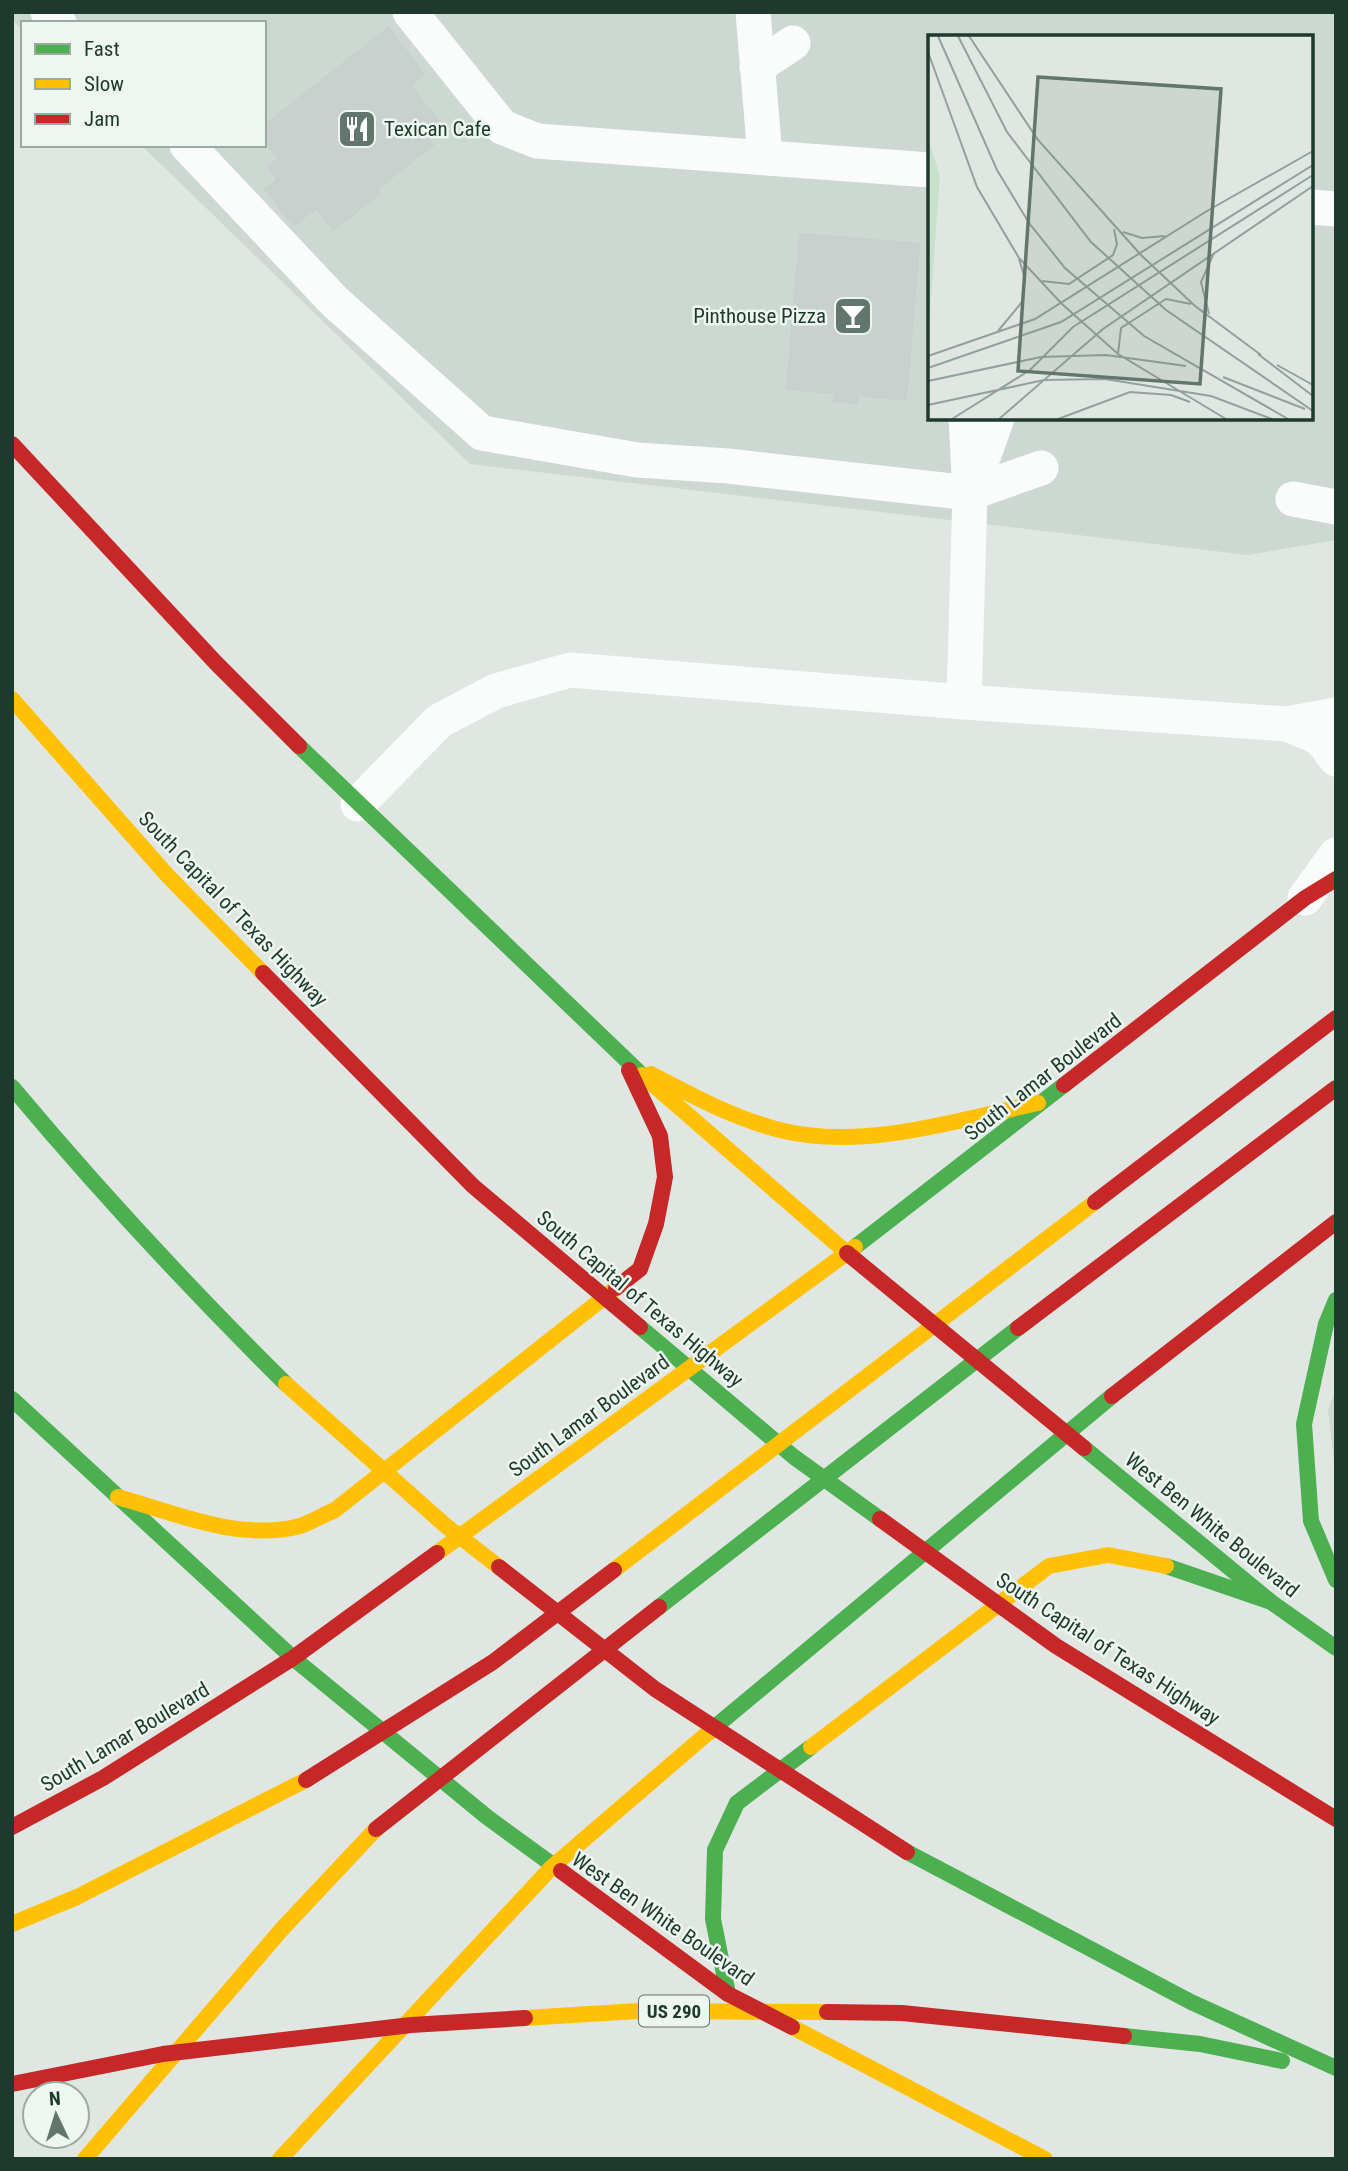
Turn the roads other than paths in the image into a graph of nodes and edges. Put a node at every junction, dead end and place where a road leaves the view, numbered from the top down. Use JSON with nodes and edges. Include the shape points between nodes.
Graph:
{"nodes":[{"id":1,"x":410,"y":12,"type":"edge"},
{"id":2,"x":753,"y":12,"type":"edge"},
{"id":3,"x":793,"y":43,"type":"dead end"},
{"id":4,"x":757,"y":67,"type":"junction"},
{"id":5,"x":189,"y":147,"type":"edge"},
{"id":6,"x":765,"y":157,"type":"junction"},
{"id":7,"x":928,"y":170,"type":"edge"},
{"id":8,"x":1313,"y":207,"type":"edge"},
{"id":9,"x":1336,"y":209,"type":"edge"},
{"id":10,"x":966,"y":420,"type":"edge"},
{"id":11,"x":996,"y":420,"type":"edge"},
{"id":12,"x":12,"y":444,"type":"edge"},
{"id":13,"x":1041,"y":468,"type":"dead end"},
{"id":14,"x":970,"y":493,"type":"junction"},
{"id":15,"x":1293,"y":499,"type":"dead end"},
{"id":16,"x":1336,"y":508,"type":"edge"},
{"id":17,"x":12,"y":699,"type":"edge"},
{"id":18,"x":964,"y":702,"type":"junction"},
{"id":19,"x":1336,"y":715,"type":"edge"},
{"id":20,"x":1287,"y":724,"type":"junction"},
{"id":21,"x":1336,"y":759,"type":"edge"},
{"id":22,"x":358,"y":804,"type":"junction"},
{"id":23,"x":1336,"y":855,"type":"edge"},
{"id":24,"x":1336,"y":879,"type":"edge"},
{"id":25,"x":1305,"y":898,"type":"junction"},
{"id":26,"x":1336,"y":1018,"type":"edge"},
{"id":27,"x":624,"y":1060,"type":"junction"},
{"id":28,"x":12,"y":1087,"type":"edge"},
{"id":29,"x":1336,"y":1088,"type":"edge"},
{"id":30,"x":1047,"y":1101,"type":"junction"},
{"id":31,"x":1336,"y":1222,"type":"edge"},
{"id":32,"x":847,"y":1253,"type":"junction"},
{"id":33,"x":1336,"y":1300,"type":"edge"},
{"id":34,"x":12,"y":1399,"type":"edge"},
{"id":35,"x":1065,"y":1433,"type":"junction"},
{"id":36,"x":118,"y":1497,"type":"junction"},
{"id":37,"x":1336,"y":1580,"type":"edge"},
{"id":38,"x":1272,"y":1602,"type":"junction"},
{"id":39,"x":1336,"y":1648,"type":"edge"},
{"id":40,"x":293,"y":1658,"type":"junction"},
{"id":41,"x":1336,"y":1819,"type":"edge"},
{"id":42,"x":12,"y":1827,"type":"edge"},
{"id":43,"x":552,"y":1867,"type":"junction"},
{"id":44,"x":12,"y":1924,"type":"edge"},
{"id":45,"x":728,"y":1994,"type":"junction"},
{"id":46,"x":1336,"y":2070,"type":"edge"},
{"id":47,"x":12,"y":2084,"type":"edge"},
{"id":48,"x":85,"y":2159,"type":"edge"},
{"id":49,"x":280,"y":2159,"type":"edge"},
{"id":50,"x":1045,"y":2159,"type":"edge"}],
"edges":[{"from":1,"to":6,"type":"street","via":[[502,127],[555,144]]},
{"from":2,"to":4,"type":"street"},
{"from":3,"to":4,"type":"street"},
{"from":4,"to":6,"type":"street"},
{"from":5,"to":14,"type":"street","via":[[334,301],[482,433],[637,460]]},
{"from":6,"to":7,"type":"street"},
{"from":8,"to":9,"type":"street"},
{"from":10,"to":14,"type":"street"},
{"from":11,"to":14,"type":"street"},
{"from":12,"to":22,"type":"main road","via":[[216,663]]},
{"from":13,"to":14,"type":"street"},
{"from":14,"to":18,"type":"street"},
{"from":15,"to":16,"type":"street"},
{"from":17,"to":41,"type":"main road","name":"South Capital of Texas Highway","via":[[167,875],[474,1186],[525,1230],[794,1457],[1056,1646]]},
{"from":18,"to":20,"type":"street"},
{"from":18,"to":22,"type":"street","via":[[570,670],[496,691],[439,721]]},
{"from":19,"to":20,"type":"street"},
{"from":20,"to":21,"type":"street","via":[[1320,738]]},
{"from":22,"to":27,"type":"main road"},
{"from":23,"to":25,"type":"street"},
{"from":24,"to":25,"type":"main road","name":"South Lamar Boulevard"},
{"from":25,"to":30,"type":"main road","name":"South Lamar Boulevard"},
{"from":26,"to":44,"type":"main road","via":[[493,1662],[292,1790],[77,1897]]},
{"from":27,"to":30,"type":"main road","via":[[722,1110],[786,1132],[844,1135],[908,1128]]},
{"from":27,"to":32,"type":"main road"},
{"from":27,"to":36,"type":"main road","via":[[663,1145],[665,1190],[640,1269],[335,1510],[297,1527],[235,1528]]},
{"from":28,"to":46,"type":"main road","via":[[95,1186],[295,1393],[446,1526],[655,1689],[908,1852],[1191,2002]]},
{"from":29,"to":48,"type":"main road","via":[[386,1818],[282,1929]]},
{"from":30,"to":32,"type":"main road","name":"South Lamar Boulevard"},
{"from":31,"to":35,"type":"main road"},
{"from":32,"to":35,"type":"main road"},
{"from":32,"to":40,"type":"main road","name":"South Lamar Boulevard"},
{"from":33,"to":37,"type":"main road","via":[[1326,1324],[1304,1424],[1311,1521]]},
{"from":34,"to":36,"type":"main road","name":"West Ben White Boulevard"},
{"from":35,"to":38,"type":"main road","name":"West Ben White Boulevard"},
{"from":35,"to":43,"type":"main road"},
{"from":36,"to":40,"type":"main road","name":"West Ben White Boulevard"},
{"from":38,"to":39,"type":"main road","name":"West Ben White Boulevard"},
{"from":38,"to":45,"type":"main road","via":[[1169,1567],[1108,1555],[1049,1566],[737,1803],[715,1850],[713,1919]]},
{"from":40,"to":42,"type":"main road","name":"South Lamar Boulevard","via":[[103,1778]]},
{"from":40,"to":43,"type":"main road","name":"West Ben White Boulevard"},
{"from":43,"to":45,"type":"main road","name":"West Ben White Boulevard"},
{"from":43,"to":49,"type":"main road"},
{"from":45,"to":50,"type":"main road","name":"West Ben White Boulevard"},
{"from":46,"to":47,"type":"main road","number":"US 290","via":[[1200,2044],[902,2013],[638,2011],[411,2025],[163,2054]]}]}
